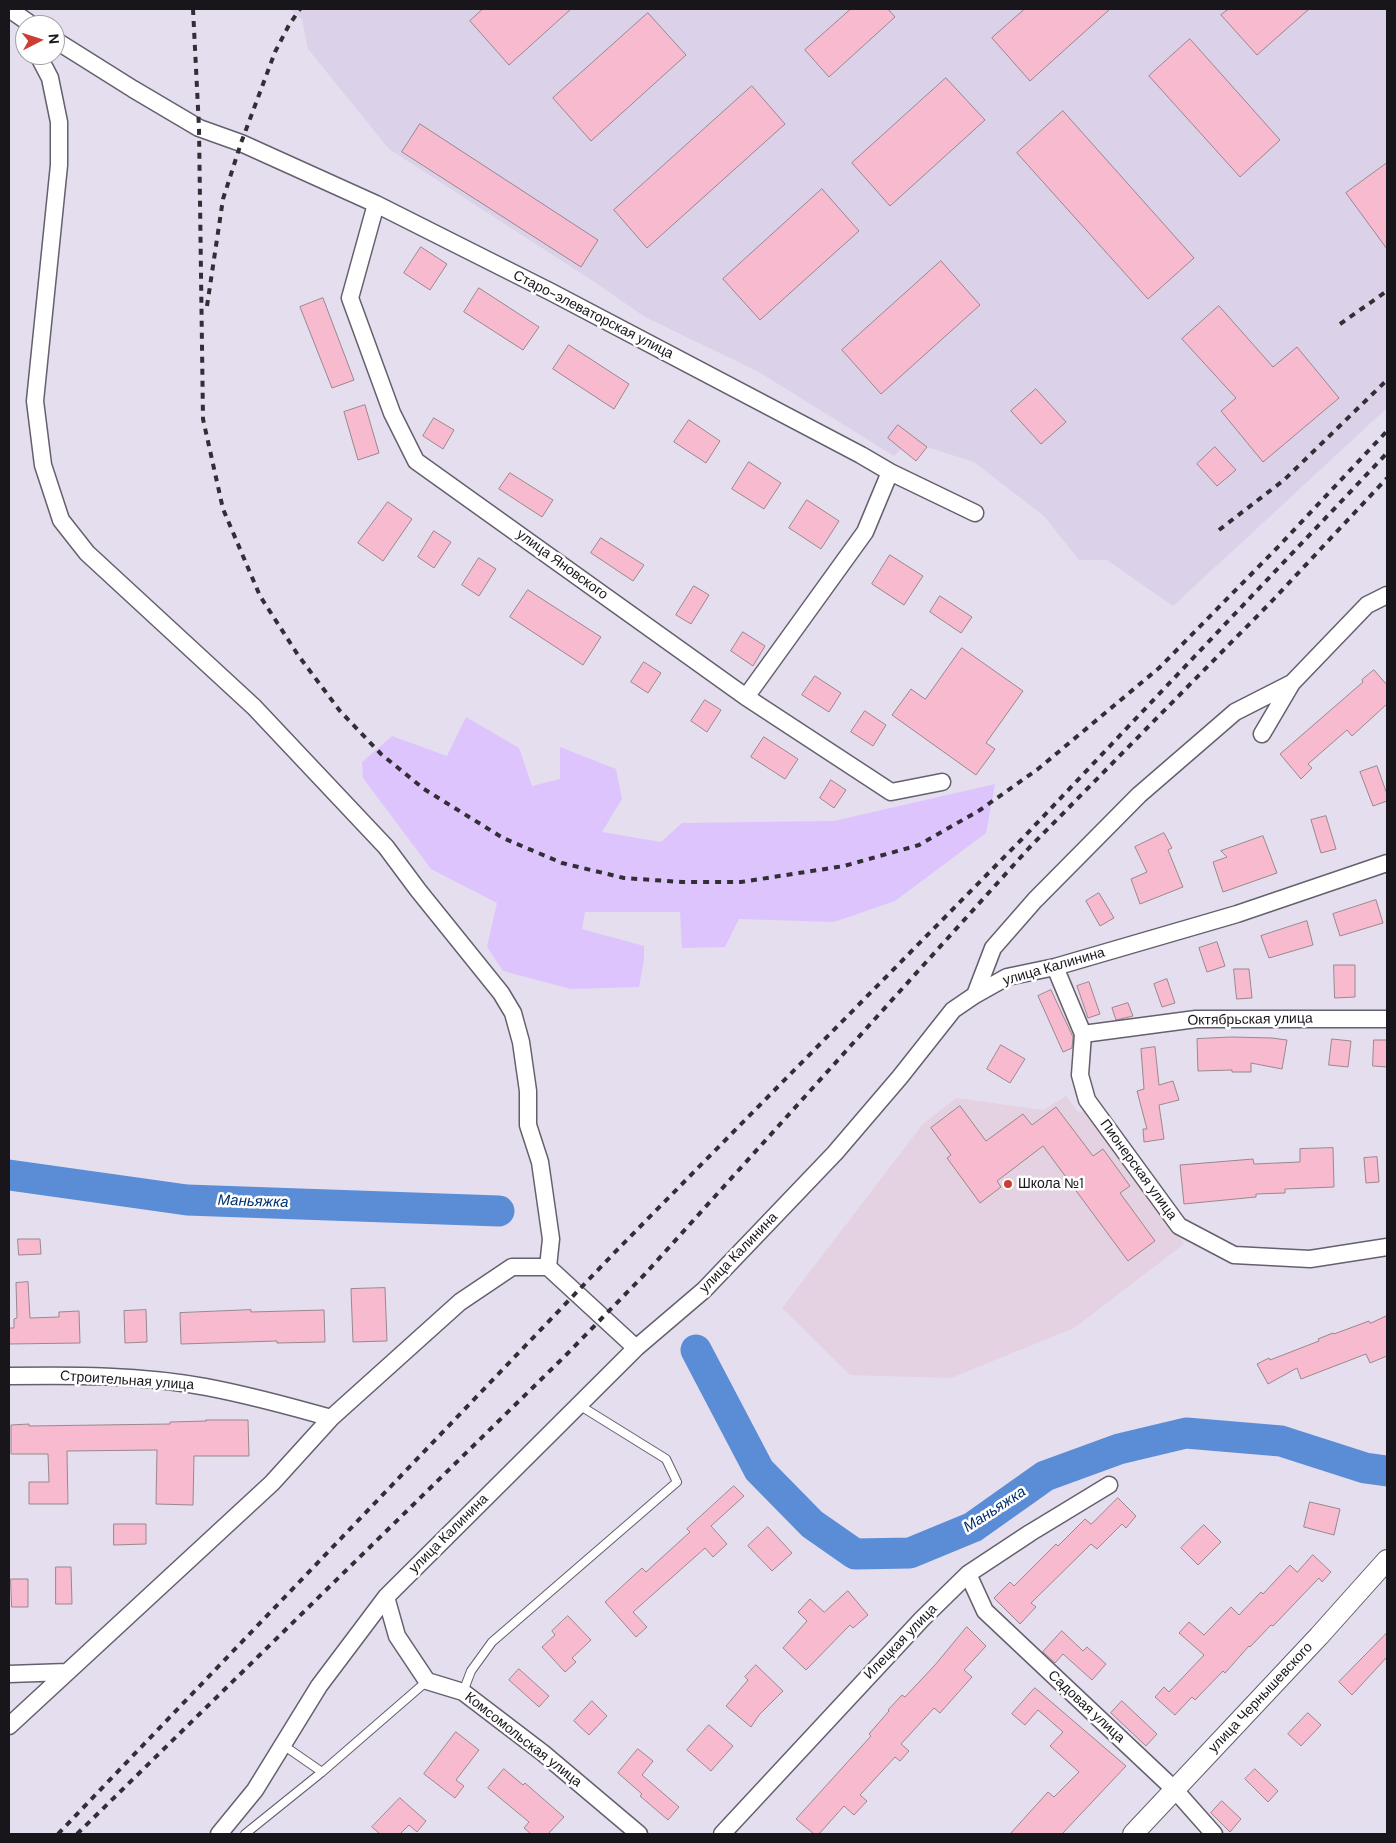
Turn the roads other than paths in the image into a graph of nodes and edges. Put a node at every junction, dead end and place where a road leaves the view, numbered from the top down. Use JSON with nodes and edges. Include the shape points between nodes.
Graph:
{"nodes":[{"id":1,"x":65,"y":46,"type":"edge"},
{"id":2,"x":43,"y":65,"type":"edge"},
{"id":3,"x":376,"y":204,"type":"junction"},
{"id":4,"x":890,"y":472,"type":"junction"},
{"id":5,"x":975,"y":512,"type":"dead end"},
{"id":6,"x":1387,"y":596,"type":"edge"},
{"id":7,"x":1292,"y":683,"type":"junction"},
{"id":8,"x":746,"y":697,"type":"junction"},
{"id":9,"x":1262,"y":734,"type":"dead end"},
{"id":10,"x":942,"y":782,"type":"dead end"},
{"id":11,"x":1387,"y":863,"type":"edge"},
{"id":12,"x":1055,"y":967,"type":"junction"},
{"id":13,"x":975,"y":995,"type":"junction"},
{"id":14,"x":1387,"y":1019,"type":"edge"},
{"id":15,"x":1083,"y":1034,"type":"junction"},
{"id":16,"x":1387,"y":1248,"type":"edge"},
{"id":17,"x":548,"y":1268,"type":"junction"},
{"id":18,"x":636,"y":1348,"type":"junction"},
{"id":19,"x":9,"y":1376,"type":"edge"},
{"id":20,"x":579,"y":1405,"type":"junction"},
{"id":21,"x":331,"y":1418,"type":"junction"},
{"id":22,"x":1109,"y":1485,"type":"dead end"},
{"id":23,"x":1387,"y":1560,"type":"edge"},
{"id":24,"x":968,"y":1574,"type":"junction"},
{"id":25,"x":386,"y":1597,"type":"junction"},
{"id":26,"x":67,"y":1672,"type":"junction"},
{"id":27,"x":9,"y":1674,"type":"edge"},
{"id":28,"x":427,"y":1681,"type":"junction"},
{"id":29,"x":463,"y":1692,"type":"junction"},
{"id":30,"x":9,"y":1726,"type":"edge"},
{"id":31,"x":283,"y":1745,"type":"junction"},
{"id":32,"x":322,"y":1772,"type":"junction"},
{"id":33,"x":1175,"y":1790,"type":"junction"},
{"id":34,"x":219,"y":1834,"type":"edge"},
{"id":35,"x":245,"y":1834,"type":"edge"},
{"id":36,"x":639,"y":1834,"type":"edge"},
{"id":37,"x":722,"y":1834,"type":"edge"},
{"id":38,"x":1133,"y":1834,"type":"edge"},
{"id":39,"x":1214,"y":1834,"type":"edge"}],
"edges":[{"from":1,"to":3,"type":"street","name":"Старо-элеваторская улица","via":[[199,128]]},
{"from":2,"to":17,"type":"street","via":[[50,78],[59,122],[59,166],[35,401],[43,465],[61,520],[87,553],[254,707],[386,847],[501,992],[513,1012],[521,1042],[528,1091],[528,1125],[540,1162],[551,1239]]},
{"from":3,"to":4,"type":"street","name":"Старо-элеваторская улица","via":[[551,292]]},
{"from":3,"to":8,"type":"street","name":"улица Яновского","via":[[350,298],[392,413],[416,461]]},
{"from":4,"to":5,"type":"street","name":"Старо-элеваторская улица"},
{"from":4,"to":8,"type":"street","via":[[865,532]]},
{"from":6,"to":7,"type":"street","via":[[1367,605]]},
{"from":7,"to":9,"type":"street"},
{"from":7,"to":13,"type":"street","via":[[1235,712],[1139,795],[1035,900],[993,948]]},
{"from":8,"to":10,"type":"street","name":"улица Яновского","via":[[891,792]]},
{"from":11,"to":12,"type":"street","name":"улица Калинина","via":[[1237,914]]},
{"from":12,"to":13,"type":"street","name":"улица Калинина","via":[[1008,977]]},
{"from":12,"to":15,"type":"street","name":"Пионерская улица"},
{"from":13,"to":18,"type":"street","name":"улица Калинина","via":[[953,1010],[828,1161],[704,1290]]},
{"from":14,"to":15,"type":"street","name":"Октябрьская улица","via":[[1196,1018]]},
{"from":15,"to":16,"type":"street","name":"Пионерская улица","via":[[1080,1075],[1087,1100],[1180,1226],[1234,1255],[1310,1259]]},
{"from":17,"to":18,"type":"street"},
{"from":17,"to":21,"type":"street","via":[[512,1267],[460,1302]]},
{"from":18,"to":20,"type":"street","name":"улица Калинина"},
{"from":19,"to":21,"type":"street","name":"Строительная улица","via":[[77,1375],[195,1385]]},
{"from":20,"to":25,"type":"street","name":"улица Калинина"},
{"from":20,"to":29,"type":"lane","via":[[666,1459],[677,1482],[492,1642],[472,1671]]},
{"from":21,"to":26,"type":"street","via":[[272,1483]]},
{"from":22,"to":24,"type":"street","name":"Илецкая улица"},
{"from":23,"to":33,"type":"street","name":"улица Чернышевского"},
{"from":24,"to":33,"type":"street","name":"Садовая улица","via":[[984,1611]]},
{"from":24,"to":37,"type":"street","name":"Илецкая улица"},
{"from":25,"to":28,"type":"street","via":[[397,1636]]},
{"from":25,"to":31,"type":"street","name":"улица Калинина","via":[[318,1686]]},
{"from":26,"to":27,"type":"street"},
{"from":26,"to":30,"type":"street"},
{"from":28,"to":29,"type":"street","name":"Комсомольская улица"},
{"from":28,"to":32,"type":"lane"},
{"from":29,"to":36,"type":"street","name":"Комсомольская улица","via":[[543,1753]]},
{"from":31,"to":32,"type":"lane"},
{"from":31,"to":34,"type":"street","name":"улица Калинина","via":[[255,1790]]},
{"from":32,"to":35,"type":"lane"},
{"from":33,"to":38,"type":"street","name":"улица Чернышевского"},
{"from":33,"to":39,"type":"street","name":"Садовая улица"}]}
